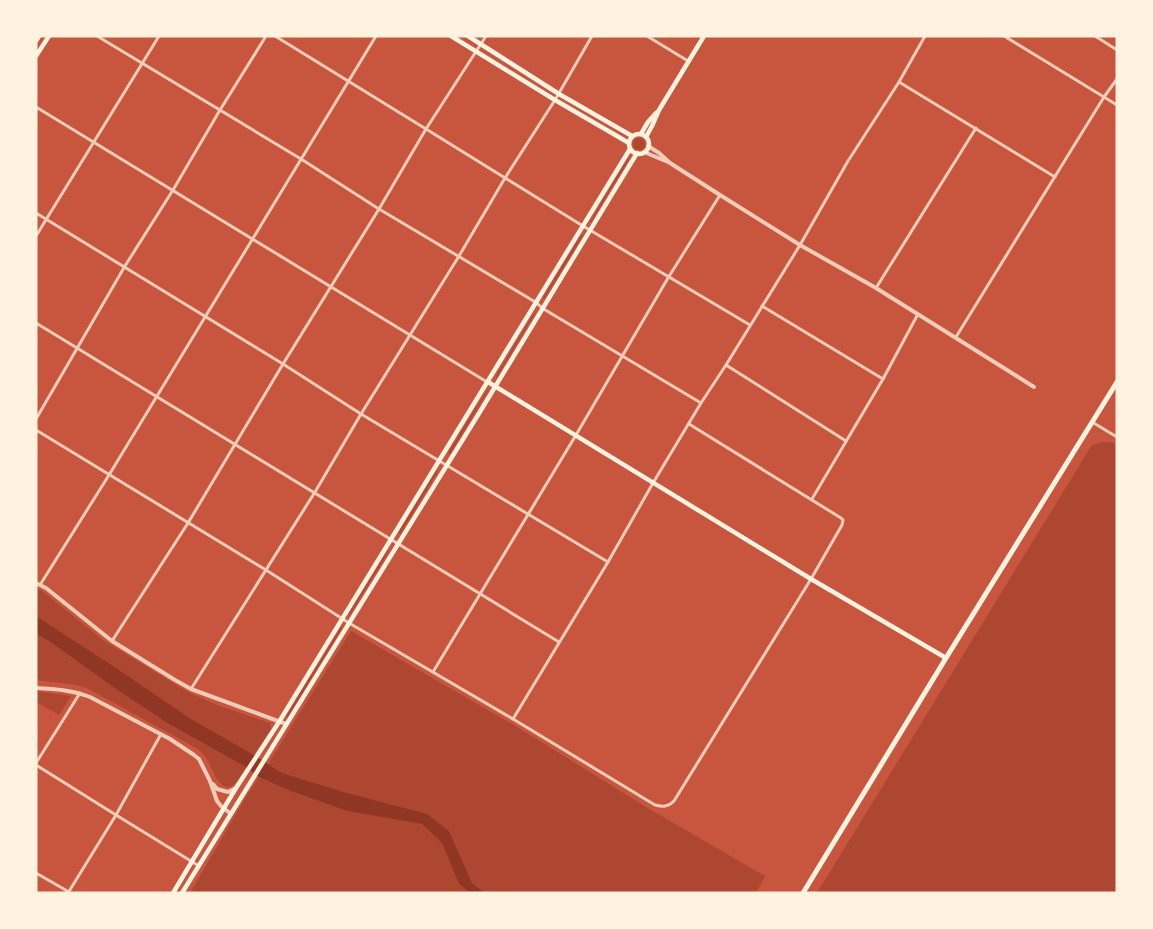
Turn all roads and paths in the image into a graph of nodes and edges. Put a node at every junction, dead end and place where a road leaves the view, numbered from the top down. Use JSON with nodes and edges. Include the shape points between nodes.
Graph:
{"nodes":[{"id":1,"x":39,"y":36,"type":"edge"},
{"id":2,"x":49,"y":36,"type":"edge"},
{"id":3,"x":97,"y":36,"type":"edge"},
{"id":4,"x":159,"y":36,"type":"edge"},
{"id":5,"x":266,"y":36,"type":"edge"},
{"id":6,"x":275,"y":36,"type":"edge"},
{"id":7,"x":376,"y":36,"type":"edge"},
{"id":8,"x":451,"y":36,"type":"edge"},
{"id":9,"x":468,"y":36,"type":"edge"},
{"id":10,"x":486,"y":36,"type":"edge"},
{"id":11,"x":592,"y":36,"type":"edge"},
{"id":12,"x":648,"y":36,"type":"edge"},
{"id":13,"x":704,"y":36,"type":"edge"},
{"id":14,"x":925,"y":36,"type":"edge"},
{"id":15,"x":1004,"y":36,"type":"edge"},
{"id":16,"x":1095,"y":36,"type":"edge"},
{"id":17,"x":36,"y":41,"type":"edge"},
{"id":18,"x":481,"y":44,"type":"junction"},
{"id":19,"x":1117,"y":50,"type":"edge"},
{"id":20,"x":476,"y":52,"type":"junction"},
{"id":21,"x":36,"y":56,"type":"edge"},
{"id":22,"x":688,"y":61,"type":"junction"},
{"id":23,"x":142,"y":64,"type":"junction"},
{"id":24,"x":1117,"y":79,"type":"edge"},
{"id":25,"x":348,"y":82,"type":"junction"},
{"id":26,"x":899,"y":82,"type":"junction"},
{"id":27,"x":558,"y":94,"type":"junction"},
{"id":28,"x":1104,"y":97,"type":"junction"},
{"id":29,"x":554,"y":100,"type":"junction"},
{"id":30,"x":1117,"y":105,"type":"edge"},
{"id":31,"x":36,"y":106,"type":"edge"},
{"id":32,"x":220,"y":110,"type":"junction"},
{"id":33,"x":659,"y":110,"type":"junction"},
{"id":34,"x":426,"y":128,"type":"junction"},
{"id":35,"x":976,"y":128,"type":"junction"},
{"id":36,"x":641,"y":134,"type":"junction"},
{"id":37,"x":632,"y":136,"type":"junction"},
{"id":38,"x":646,"y":137,"type":"junction"},
{"id":39,"x":94,"y":142,"type":"junction"},
{"id":40,"x":629,"y":143,"type":"junction"},
{"id":41,"x":648,"y":146,"type":"junction"},
{"id":42,"x":630,"y":149,"type":"junction"},
{"id":43,"x":644,"y":152,"type":"junction"},
{"id":44,"x":637,"y":153,"type":"junction"},
{"id":45,"x":301,"y":159,"type":"junction"},
{"id":46,"x":670,"y":163,"type":"junction"},
{"id":47,"x":1055,"y":177,"type":"junction"},
{"id":48,"x":505,"y":178,"type":"junction"},
{"id":49,"x":173,"y":190,"type":"junction"},
{"id":50,"x":720,"y":195,"type":"junction"},
{"id":51,"x":379,"y":209,"type":"junction"},
{"id":52,"x":36,"y":213,"type":"edge"},
{"id":53,"x":46,"y":219,"type":"junction"},
{"id":54,"x":583,"y":226,"type":"junction"},
{"id":55,"x":589,"y":230,"type":"junction"},
{"id":56,"x":36,"y":236,"type":"edge"},
{"id":57,"x":252,"y":238,"type":"junction"},
{"id":58,"x":800,"y":245,"type":"junction"},
{"id":59,"x":459,"y":256,"type":"junction"},
{"id":60,"x":125,"y":266,"type":"junction"},
{"id":61,"x":668,"y":278,"type":"junction"},
{"id":62,"x":331,"y":287,"type":"junction"},
{"id":63,"x":876,"y":288,"type":"junction"},
{"id":64,"x":537,"y":303,"type":"junction"},
{"id":65,"x":762,"y":306,"type":"junction"},
{"id":66,"x":542,"y":308,"type":"junction"},
{"id":67,"x":918,"y":314,"type":"junction"},
{"id":68,"x":206,"y":317,"type":"junction"},
{"id":69,"x":36,"y":323,"type":"edge"},
{"id":70,"x":750,"y":325,"type":"junction"},
{"id":71,"x":410,"y":334,"type":"junction"},
{"id":72,"x":956,"y":337,"type":"junction"},
{"id":73,"x":78,"y":348,"type":"junction"},
{"id":74,"x":623,"y":356,"type":"junction"},
{"id":75,"x":283,"y":364,"type":"junction"},
{"id":76,"x":726,"y":365,"type":"junction"},
{"id":77,"x":883,"y":378,"type":"junction"},
{"id":78,"x":488,"y":382,"type":"junction"},
{"id":79,"x":1117,"y":382,"type":"edge"},
{"id":80,"x":495,"y":386,"type":"junction"},
{"id":81,"x":1034,"y":387,"type":"dead end"},
{"id":82,"x":157,"y":397,"type":"junction"},
{"id":83,"x":701,"y":403,"type":"junction"},
{"id":84,"x":361,"y":414,"type":"junction"},
{"id":85,"x":36,"y":419,"type":"edge"},
{"id":86,"x":1092,"y":422,"type":"junction"},
{"id":87,"x":689,"y":424,"type":"junction"},
{"id":88,"x":36,"y":430,"type":"edge"},
{"id":89,"x":576,"y":435,"type":"junction"},
{"id":90,"x":1117,"y":438,"type":"edge"},
{"id":91,"x":846,"y":441,"type":"junction"},
{"id":92,"x":236,"y":444,"type":"junction"},
{"id":93,"x":439,"y":460,"type":"junction"},
{"id":94,"x":446,"y":464,"type":"junction"},
{"id":95,"x":109,"y":475,"type":"junction"},
{"id":96,"x":653,"y":483,"type":"junction"},
{"id":97,"x":315,"y":492,"type":"junction"},
{"id":98,"x":812,"y":499,"type":"junction"},
{"id":99,"x":528,"y":514,"type":"junction"},
{"id":100,"x":188,"y":523,"type":"junction"},
{"id":101,"x":391,"y":539,"type":"junction"},
{"id":102,"x":398,"y":543,"type":"junction"},
{"id":103,"x":608,"y":562,"type":"junction"},
{"id":104,"x":266,"y":570,"type":"junction"},
{"id":105,"x":811,"y":579,"type":"junction"},
{"id":106,"x":38,"y":584,"type":"edge"},
{"id":107,"x":480,"y":594,"type":"junction"},
{"id":108,"x":342,"y":619,"type":"junction"},
{"id":109,"x":349,"y":623,"type":"junction"},
{"id":110,"x":112,"y":641,"type":"junction"},
{"id":111,"x":559,"y":642,"type":"junction"},
{"id":112,"x":946,"y":658,"type":"junction"},
{"id":113,"x":433,"y":672,"type":"junction"},
{"id":114,"x":36,"y":688,"type":"edge"},
{"id":115,"x":190,"y":689,"type":"junction"},
{"id":116,"x":80,"y":693,"type":"junction"},
{"id":117,"x":513,"y":718,"type":"junction"},
{"id":118,"x":279,"y":722,"type":"junction"},
{"id":119,"x":286,"y":724,"type":"junction"},
{"id":120,"x":161,"y":734,"type":"junction"},
{"id":121,"x":36,"y":764,"type":"edge"},
{"id":122,"x":210,"y":781,"type":"junction"},
{"id":123,"x":238,"y":785,"type":"junction"},
{"id":124,"x":224,"y":808,"type":"junction"},
{"id":125,"x":231,"y":814,"type":"junction"},
{"id":126,"x":116,"y":815,"type":"junction"},
{"id":127,"x":191,"y":861,"type":"junction"},
{"id":128,"x":199,"y":866,"type":"junction"},
{"id":129,"x":36,"y":873,"type":"edge"},
{"id":130,"x":69,"y":893,"type":"edge"},
{"id":131,"x":173,"y":893,"type":"edge"},
{"id":132,"x":182,"y":893,"type":"edge"},
{"id":133,"x":802,"y":893,"type":"edge"}],
"edges":[{"from":1,"to":17,"type":"main road"},
{"from":2,"to":21,"type":"main road"},
{"from":3,"to":23,"type":"street"},
{"from":4,"to":23,"type":"street"},
{"from":5,"to":32,"type":"street"},
{"from":6,"to":25,"type":"street"},
{"from":7,"to":25,"type":"street"},
{"from":8,"to":20,"type":"main road"},
{"from":9,"to":18,"type":"main road"},
{"from":10,"to":18,"type":"street"},
{"from":11,"to":27,"type":"street"},
{"from":12,"to":22,"type":"street"},
{"from":13,"to":22,"type":"main road"},
{"from":14,"to":26,"type":"street"},
{"from":15,"to":28,"type":"street"},
{"from":16,"to":19,"type":"street"},
{"from":18,"to":20,"type":"street"},
{"from":18,"to":27,"type":"main road"},
{"from":20,"to":29,"type":"main road"},
{"from":20,"to":34,"type":"street"},
{"from":22,"to":33,"type":"main road"},
{"from":23,"to":32,"type":"street"},
{"from":23,"to":39,"type":"street"},
{"from":24,"to":28,"type":"street"},
{"from":25,"to":34,"type":"street"},
{"from":25,"to":45,"type":"street"},
{"from":26,"to":35,"type":"street"},
{"from":26,"to":58,"type":"street","via":[[848,161]]},
{"from":27,"to":29,"type":"street"},
{"from":27,"to":37,"type":"main road"},
{"from":28,"to":30,"type":"street"},
{"from":28,"to":47,"type":"street"},
{"from":29,"to":40,"type":"main road"},
{"from":29,"to":48,"type":"street"},
{"from":31,"to":39,"type":"street"},
{"from":32,"to":45,"type":"street"},
{"from":32,"to":49,"type":"street"},
{"from":33,"to":36,"type":"main road"},
{"from":33,"to":38,"type":"main road"},
{"from":34,"to":48,"type":"street"},
{"from":34,"to":51,"type":"street"},
{"from":35,"to":47,"type":"street"},
{"from":35,"to":63,"type":"street"},
{"from":36,"to":37,"type":"main road"},
{"from":36,"to":38,"type":"main road"},
{"from":37,"to":40,"type":"main road"},
{"from":38,"to":41,"type":"main road"},
{"from":39,"to":49,"type":"street"},
{"from":39,"to":53,"type":"street"},
{"from":40,"to":42,"type":"main road"},
{"from":41,"to":43,"type":"main road"},
{"from":41,"to":46,"type":"street"},
{"from":42,"to":44,"type":"main road"},
{"from":42,"to":54,"type":"main road"},
{"from":43,"to":44,"type":"main road"},
{"from":43,"to":46,"type":"street"},
{"from":44,"to":55,"type":"main road"},
{"from":45,"to":51,"type":"street"},
{"from":45,"to":57,"type":"street"},
{"from":46,"to":50,"type":"street"},
{"from":47,"to":72,"type":"street"},
{"from":48,"to":54,"type":"street"},
{"from":48,"to":59,"type":"street"},
{"from":49,"to":57,"type":"street"},
{"from":49,"to":60,"type":"street"},
{"from":50,"to":58,"type":"street"},
{"from":50,"to":61,"type":"street"},
{"from":51,"to":59,"type":"street"},
{"from":51,"to":62,"type":"street"},
{"from":52,"to":53,"type":"street"},
{"from":53,"to":56,"type":"street"},
{"from":53,"to":60,"type":"street"},
{"from":54,"to":55,"type":"street"},
{"from":54,"to":64,"type":"main road"},
{"from":55,"to":61,"type":"street"},
{"from":55,"to":66,"type":"main road"},
{"from":57,"to":62,"type":"street"},
{"from":57,"to":68,"type":"street"},
{"from":58,"to":63,"type":"street"},
{"from":58,"to":65,"type":"street"},
{"from":59,"to":64,"type":"street"},
{"from":59,"to":71,"type":"street"},
{"from":60,"to":68,"type":"street"},
{"from":60,"to":73,"type":"street"},
{"from":61,"to":70,"type":"street"},
{"from":61,"to":74,"type":"street"},
{"from":62,"to":71,"type":"street"},
{"from":62,"to":75,"type":"street"},
{"from":63,"to":67,"type":"street"},
{"from":64,"to":66,"type":"street"},
{"from":64,"to":78,"type":"main road"},
{"from":65,"to":70,"type":"street"},
{"from":65,"to":77,"type":"street"},
{"from":66,"to":74,"type":"street"},
{"from":66,"to":80,"type":"main road"},
{"from":67,"to":72,"type":"street"},
{"from":67,"to":77,"type":"street"},
{"from":68,"to":75,"type":"street"},
{"from":68,"to":82,"type":"street"},
{"from":69,"to":73,"type":"street"},
{"from":70,"to":76,"type":"street"},
{"from":71,"to":78,"type":"street"},
{"from":71,"to":84,"type":"street"},
{"from":72,"to":81,"type":"street"},
{"from":73,"to":82,"type":"street"},
{"from":73,"to":85,"type":"street"},
{"from":74,"to":83,"type":"street"},
{"from":74,"to":89,"type":"street"},
{"from":75,"to":84,"type":"street"},
{"from":75,"to":92,"type":"street"},
{"from":76,"to":83,"type":"street"},
{"from":76,"to":91,"type":"street"},
{"from":77,"to":91,"type":"street"},
{"from":78,"to":80,"type":"main road"},
{"from":78,"to":93,"type":"main road"},
{"from":79,"to":86,"type":"highway"},
{"from":80,"to":89,"type":"main road"},
{"from":80,"to":94,"type":"main road"},
{"from":82,"to":92,"type":"street"},
{"from":82,"to":95,"type":"street"},
{"from":83,"to":87,"type":"street"},
{"from":84,"to":93,"type":"street"},
{"from":84,"to":97,"type":"street"},
{"from":86,"to":90,"type":"street"},
{"from":86,"to":112,"type":"highway"},
{"from":87,"to":96,"type":"street"},
{"from":87,"to":98,"type":"street"},
{"from":88,"to":95,"type":"street"},
{"from":89,"to":96,"type":"main road"},
{"from":89,"to":99,"type":"street"},
{"from":91,"to":98,"type":"street"},
{"from":92,"to":97,"type":"street"},
{"from":92,"to":100,"type":"street"},
{"from":93,"to":94,"type":"street"},
{"from":93,"to":101,"type":"main road"},
{"from":94,"to":99,"type":"street"},
{"from":94,"to":102,"type":"main road"},
{"from":95,"to":100,"type":"street"},
{"from":95,"to":106,"type":"street"},
{"from":96,"to":103,"type":"street"},
{"from":96,"to":105,"type":"main road"},
{"from":97,"to":101,"type":"street"},
{"from":97,"to":104,"type":"street"},
{"from":98,"to":105,"type":"street","via":[[844,520]]},
{"from":99,"to":103,"type":"street"},
{"from":99,"to":107,"type":"street"},
{"from":100,"to":104,"type":"street"},
{"from":100,"to":110,"type":"street"},
{"from":101,"to":102,"type":"street"},
{"from":101,"to":108,"type":"main road"},
{"from":102,"to":107,"type":"street"},
{"from":102,"to":109,"type":"main road"},
{"from":103,"to":111,"type":"street"},
{"from":104,"to":108,"type":"street"},
{"from":104,"to":115,"type":"street"},
{"from":105,"to":112,"type":"main road"},
{"from":105,"to":117,"type":"street","via":[[674,801],[666,806],[656,805]]},
{"from":106,"to":110,"type":"street"},
{"from":107,"to":111,"type":"street"},
{"from":107,"to":113,"type":"street"},
{"from":108,"to":109,"type":"street"},
{"from":108,"to":118,"type":"main road"},
{"from":109,"to":113,"type":"street"},
{"from":109,"to":119,"type":"main road"},
{"from":110,"to":115,"type":"street"},
{"from":111,"to":117,"type":"street"},
{"from":112,"to":133,"type":"highway"},
{"from":113,"to":117,"type":"street"},
{"from":114,"to":116,"type":"street"},
{"from":115,"to":118,"type":"street"},
{"from":116,"to":120,"type":"street"},
{"from":116,"to":121,"type":"street"},
{"from":118,"to":119,"type":"street"},
{"from":118,"to":123,"type":"main road"},
{"from":119,"to":125,"type":"main road"},
{"from":120,"to":122,"type":"street","via":[[194,755]]},
{"from":120,"to":126,"type":"street"},
{"from":121,"to":126,"type":"street"},
{"from":122,"to":123,"type":"street","via":[[217,789],[228,792]]},
{"from":122,"to":124,"type":"street","via":[[217,801]]},
{"from":123,"to":124,"type":"main road"},
{"from":124,"to":125,"type":"street"},
{"from":124,"to":127,"type":"main road"},
{"from":125,"to":128,"type":"main road"},
{"from":126,"to":127,"type":"street"},
{"from":126,"to":130,"type":"street"},
{"from":127,"to":128,"type":"street"},
{"from":127,"to":131,"type":"main road"},
{"from":128,"to":132,"type":"main road"},
{"from":129,"to":130,"type":"street"}]}
